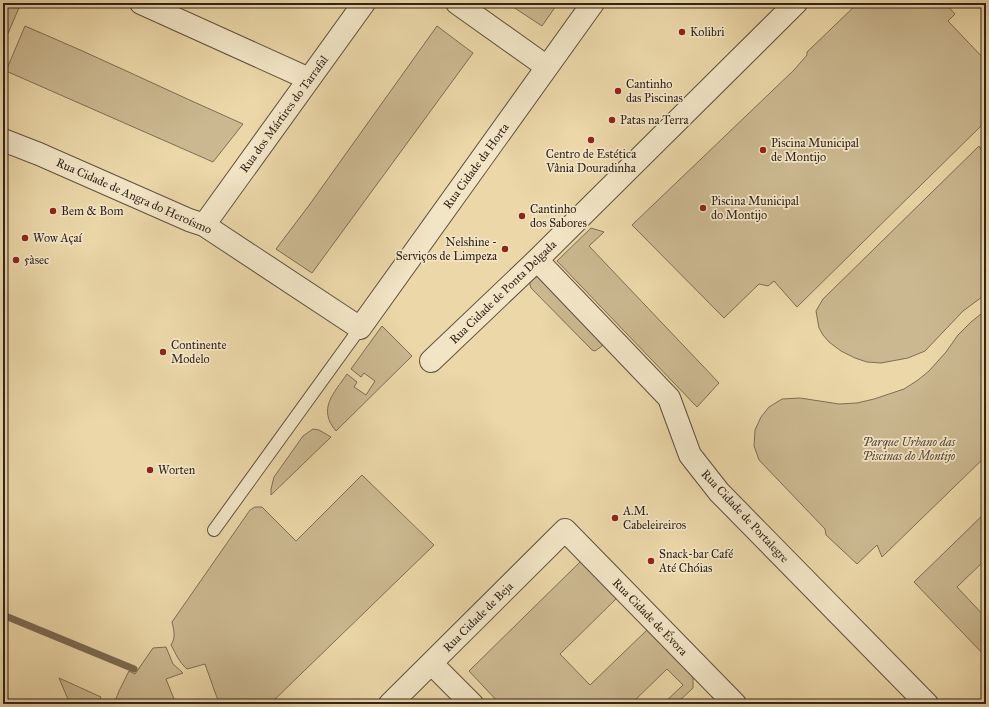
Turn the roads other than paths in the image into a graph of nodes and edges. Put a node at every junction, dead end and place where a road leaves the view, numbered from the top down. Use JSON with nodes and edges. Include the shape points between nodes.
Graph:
{"nodes":[{"id":1,"x":141,"y":3,"type":"edge"},
{"id":2,"x":364,"y":3,"type":"edge"},
{"id":3,"x":457,"y":3,"type":"edge"},
{"id":4,"x":593,"y":3,"type":"edge"},
{"id":5,"x":796,"y":3,"type":"edge"},
{"id":6,"x":547,"y":67,"type":"junction"},
{"id":7,"x":309,"y":79,"type":"junction"},
{"id":8,"x":3,"y":140,"type":"edge"},
{"id":9,"x":204,"y":224,"type":"junction"},
{"id":10,"x":537,"y":260,"type":"junction"},
{"id":11,"x":360,"y":328,"type":"junction"},
{"id":12,"x":431,"y":361,"type":"dead end"},
{"id":13,"x":214,"y":530,"type":"dead end"},
{"id":14,"x":566,"y":530,"type":"joint"},
{"id":15,"x":432,"y":664,"type":"junction"},
{"id":16,"x":390,"y":704,"type":"edge"},
{"id":17,"x":472,"y":704,"type":"edge"},
{"id":18,"x":735,"y":704,"type":"edge"},
{"id":19,"x":928,"y":704,"type":"edge"}],
"edges":[{"from":1,"to":7,"type":"street"},
{"from":2,"to":7,"type":"street","name":"Rua dos Mártires do Tarrafal"},
{"from":3,"to":6,"type":"street"},
{"from":4,"to":6,"type":"street","name":"Rua Cidade da Horta"},
{"from":5,"to":10,"type":"street","name":"Rua Cidade de Ponta Delgada"},
{"from":6,"to":11,"type":"street","name":"Rua Cidade da Horta"},
{"from":7,"to":9,"type":"street","name":"Rua dos Mártires do Tarrafal"},
{"from":8,"to":9,"type":"street","name":"Rua Cidade de Angra do Heroísmo","via":[[189,220]]},
{"from":9,"to":11,"type":"street","name":"Rua Cidade de Angra do Heroísmo"},
{"from":10,"to":12,"type":"street","name":"Rua Cidade de Ponta Delgada"},
{"from":10,"to":19,"type":"street","name":"Rua Cidade de Portalegre","via":[[669,398],[690,455],[719,492]]},
{"from":11,"to":13,"type":"lane"},
{"from":14,"to":15,"type":"street","name":"Rua Cidade de Beja"},
{"from":14,"to":18,"type":"street","name":"Rua Cidade de Évora"},
{"from":15,"to":16,"type":"street","name":"Rua Cidade de Beja"},
{"from":15,"to":17,"type":"street"}]}
